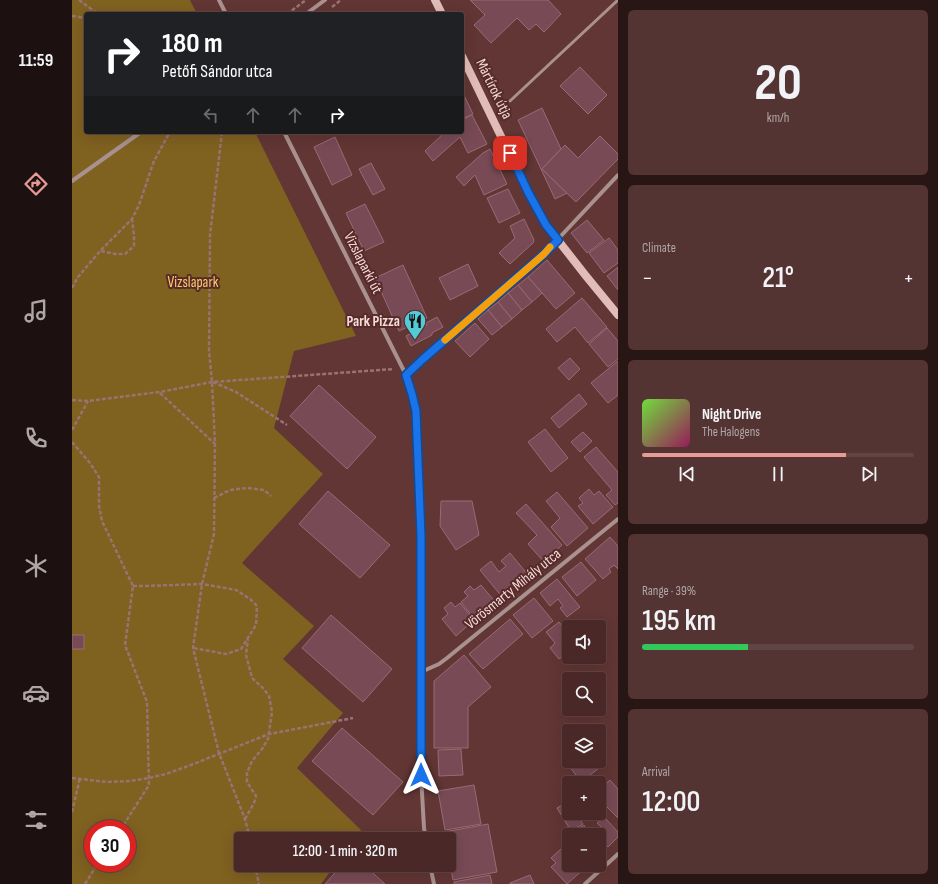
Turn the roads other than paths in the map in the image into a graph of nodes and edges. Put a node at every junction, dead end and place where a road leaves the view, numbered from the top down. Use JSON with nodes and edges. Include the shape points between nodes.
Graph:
{"nodes":[{"id":1,"x":219,"y":0,"type":"edge"},
{"id":2,"x":325,"y":0,"type":"edge"},
{"id":3,"x":435,"y":0,"type":"edge"},
{"id":4,"x":618,"y":0,"type":"edge"},
{"id":5,"x":225,"y":12,"type":"edge"},
{"id":6,"x":309,"y":12,"type":"edge"},
{"id":7,"x":441,"y":12,"type":"edge"},
{"id":8,"x":464,"y":60,"type":"edge"},
{"id":9,"x":510,"y":101,"type":"dead end"},
{"id":10,"x":138,"y":134,"type":"edge"},
{"id":11,"x":285,"y":134,"type":"edge"},
{"id":12,"x":618,"y":176,"type":"edge"},
{"id":13,"x":72,"y":181,"type":"edge"},
{"id":14,"x":558,"y":240,"type":"junction"},
{"id":15,"x":618,"y":315,"type":"edge"},
{"id":16,"x":406,"y":375,"type":"junction"},
{"id":17,"x":618,"y":519,"type":"edge"},
{"id":18,"x":421,"y":672,"type":"junction"},
{"id":19,"x":425,"y":832,"type":"edge"},
{"id":20,"x":618,"y":854,"type":"edge"},
{"id":21,"x":431,"y":872,"type":"edge"},
{"id":22,"x":434,"y":884,"type":"edge"},
{"id":23,"x":585,"y":884,"type":"edge"}],
"edges":[{"from":1,"to":5,"type":"street"},
{"from":2,"to":6,"type":"street"},
{"from":3,"to":7,"type":"street"},
{"from":4,"to":9,"type":"lane"},
{"from":8,"to":14,"type":"street","name":"Mártírok útja","via":[[528,192],[546,225]]},
{"from":10,"to":13,"type":"street"},
{"from":11,"to":16,"type":"street","name":"Vizslaparki út"},
{"from":12,"to":14,"type":"street"},
{"from":14,"to":15,"type":"street","name":"Mártírok útja"},
{"from":14,"to":16,"type":"street"},
{"from":16,"to":18,"type":"street","name":"Vizslaparki út","via":[[416,411],[421,536]]},
{"from":17,"to":18,"type":"street","name":"Vörösmarty Mihály utca","via":[[448,658]]},
{"from":18,"to":19,"type":"street","name":"Vizslaparki út","via":[[421,775]]},
{"from":20,"to":23,"type":"street"},
{"from":21,"to":22,"type":"street"}]}
